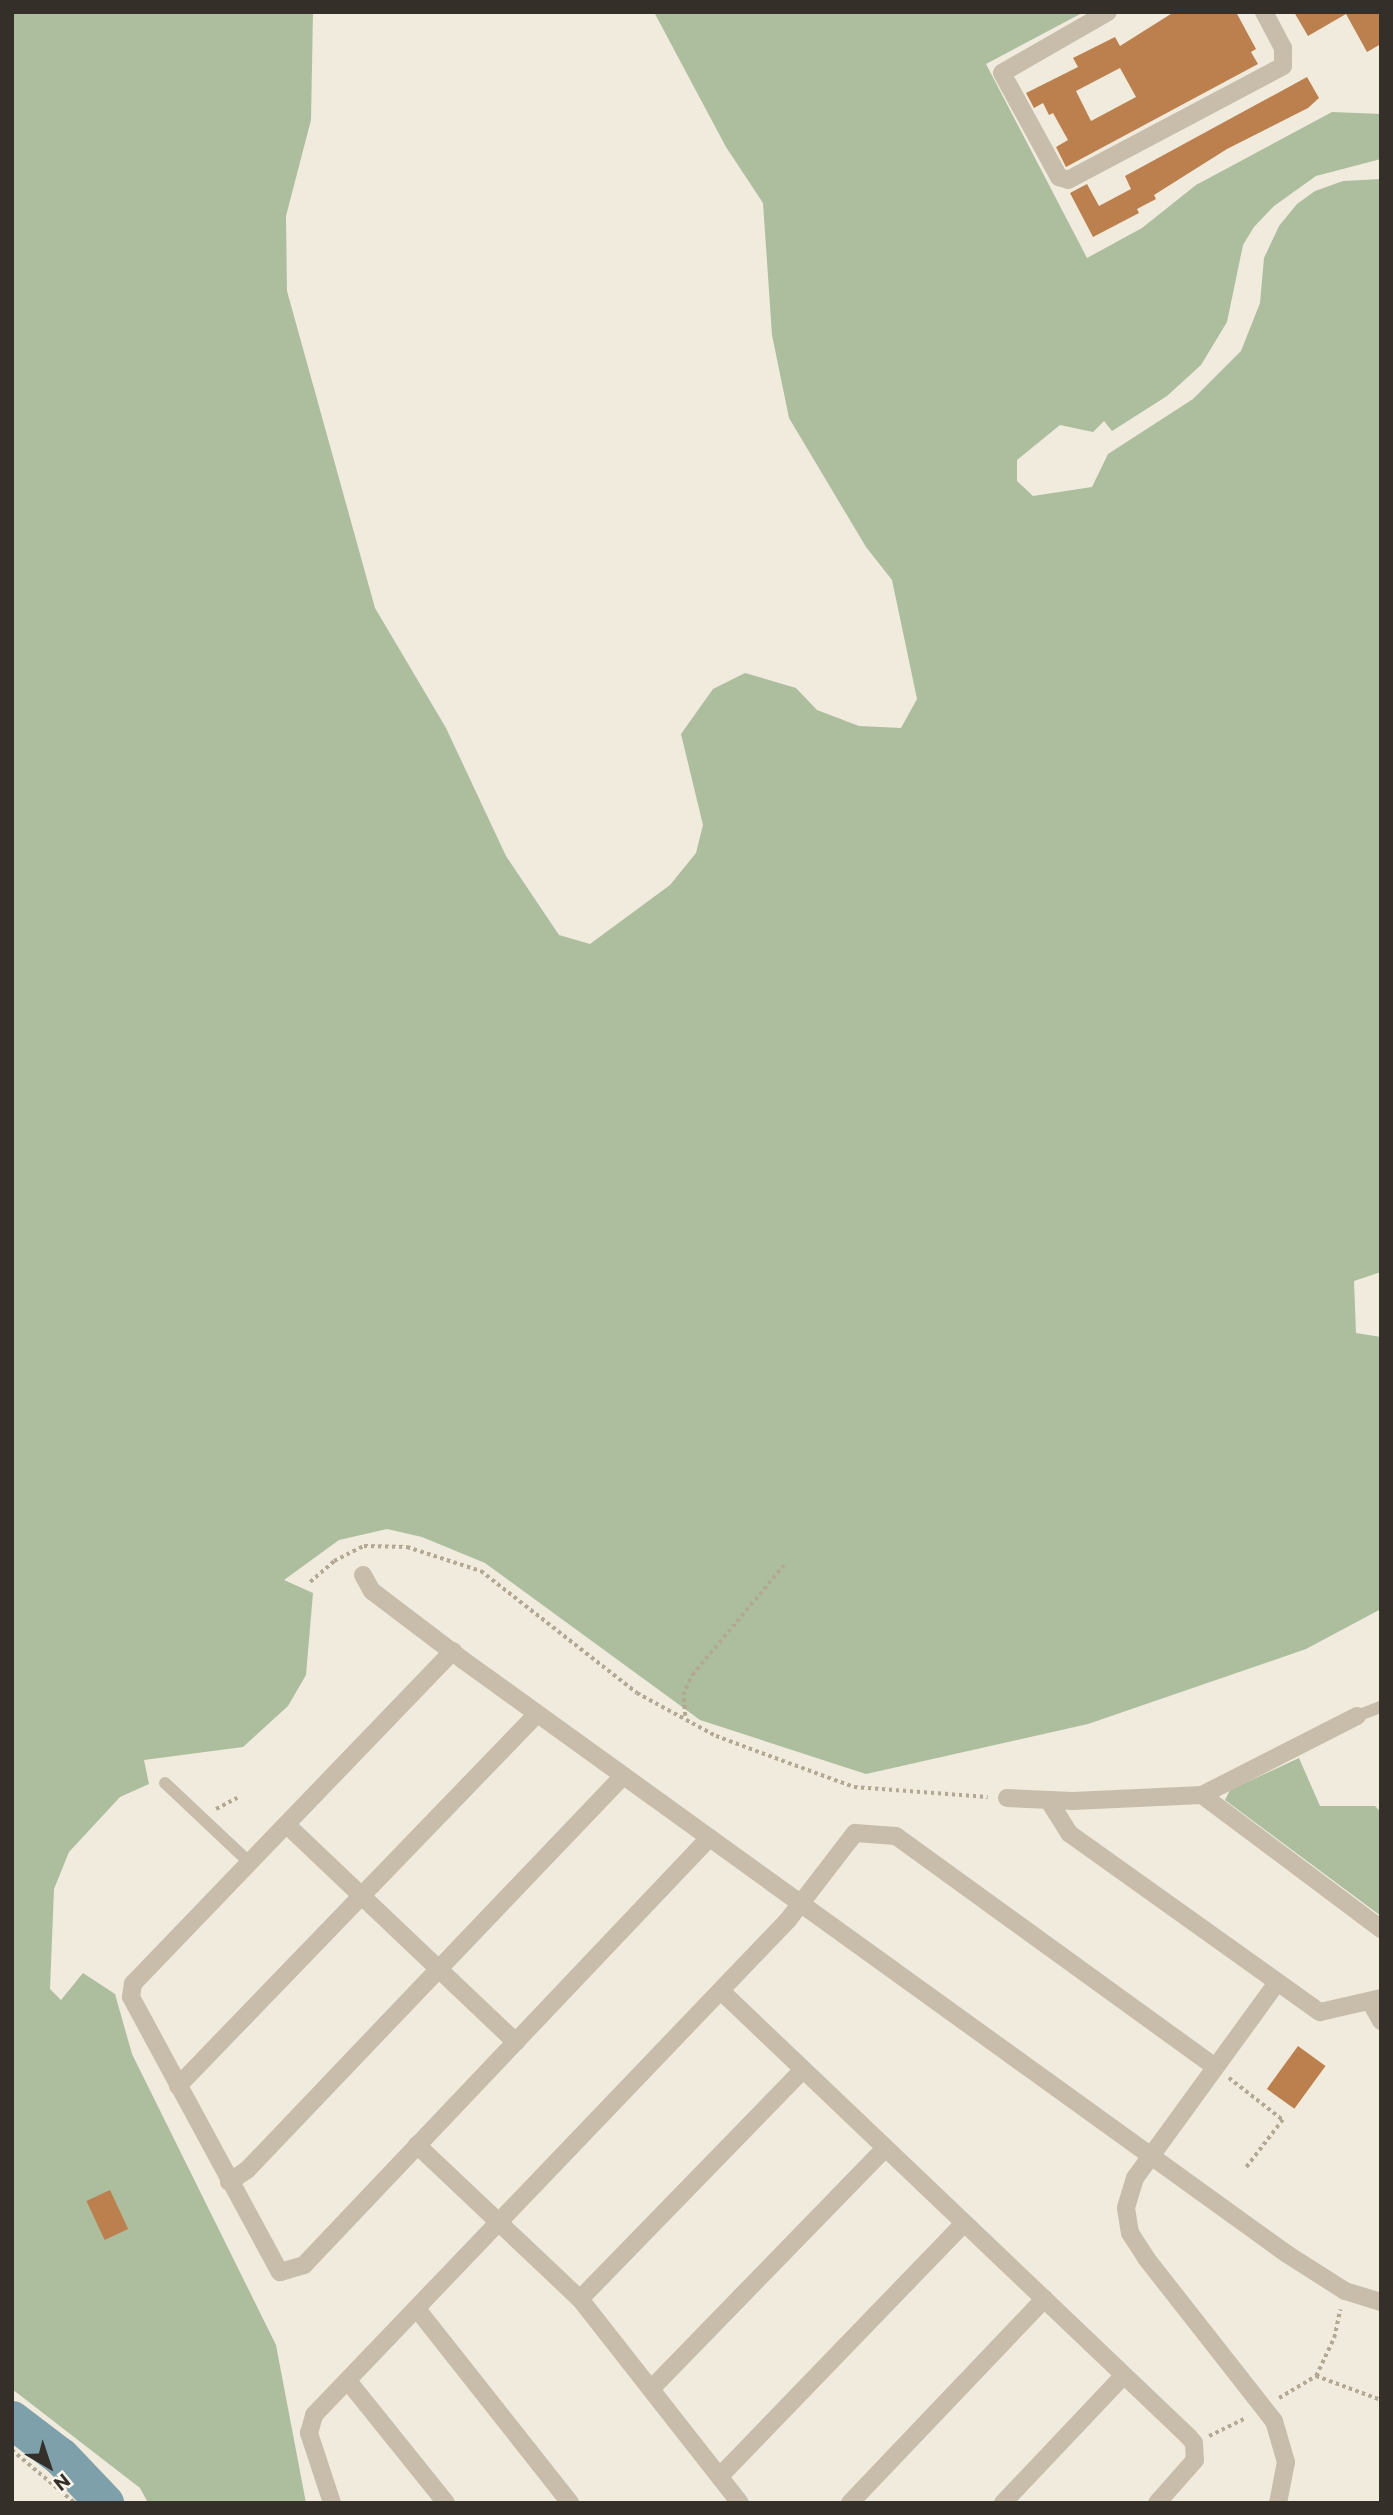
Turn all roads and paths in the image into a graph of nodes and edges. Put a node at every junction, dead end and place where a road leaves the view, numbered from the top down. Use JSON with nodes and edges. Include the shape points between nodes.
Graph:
{"nodes":[{"id":1,"x":1108,"y":12,"type":"edge"},
{"id":2,"x":1264,"y":12,"type":"edge"},
{"id":3,"x":784,"y":1565,"type":"dead end"},
{"id":4,"x":362,"y":1575,"type":"dead end"},
{"id":5,"x":310,"y":1582,"type":"dead end"},
{"id":6,"x":453,"y":1651,"type":"junction"},
{"id":7,"x":1381,"y":1707,"type":"edge"},
{"id":8,"x":537,"y":1714,"type":"junction"},
{"id":9,"x":685,"y":1716,"type":"junction"},
{"id":10,"x":1357,"y":1716,"type":"joint"},
{"id":11,"x":623,"y":1776,"type":"junction"},
{"id":12,"x":165,"y":1783,"type":"dead end"},
{"id":13,"x":1202,"y":1796,"type":"junction"},
{"id":14,"x":237,"y":1798,"type":"dead end"},
{"id":15,"x":1007,"y":1798,"type":"joint"},
{"id":16,"x":1049,"y":1801,"type":"junction"},
{"id":17,"x":203,"y":1818,"type":"junction"},
{"id":18,"x":288,"y":1826,"type":"junction"},
{"id":19,"x":709,"y":1838,"type":"junction"},
{"id":20,"x":251,"y":1864,"type":"junction"},
{"id":21,"x":361,"y":1897,"type":"junction"},
{"id":22,"x":802,"y":1904,"type":"junction"},
{"id":23,"x":1381,"y":1929,"type":"edge"},
{"id":24,"x":438,"y":1969,"type":"junction"},
{"id":25,"x":1276,"y":1984,"type":"junction"},
{"id":26,"x":721,"y":1991,"type":"junction"},
{"id":27,"x":1375,"y":2000,"type":"edge"},
{"id":28,"x":1381,"y":2021,"type":"edge"},
{"id":29,"x":516,"y":2042,"type":"junction"},
{"id":30,"x":802,"y":2071,"type":"junction"},
{"id":31,"x":1221,"y":2072,"type":"junction"},
{"id":32,"x":178,"y":2086,"type":"junction"},
{"id":33,"x":418,"y":2145,"type":"junction"},
{"id":34,"x":885,"y":2148,"type":"junction"},
{"id":35,"x":1151,"y":2155,"type":"junction"},
{"id":36,"x":1246,"y":2168,"type":"dead end"},
{"id":37,"x":229,"y":2182,"type":"junction"},
{"id":38,"x":500,"y":2220,"type":"junction"},
{"id":39,"x":964,"y":2223,"type":"junction"},
{"id":40,"x":1044,"y":2299,"type":"junction"},
{"id":41,"x":580,"y":2300,"type":"junction"},
{"id":42,"x":1381,"y":2302,"type":"edge"},
{"id":43,"x":417,"y":2309,"type":"junction"},
{"id":44,"x":1340,"y":2310,"type":"dead end"},
{"id":45,"x":1123,"y":2376,"type":"junction"},
{"id":46,"x":1317,"y":2376,"type":"junction"},
{"id":47,"x":348,"y":2381,"type":"junction"},
{"id":48,"x":651,"y":2389,"type":"junction"},
{"id":49,"x":1381,"y":2400,"type":"edge"},
{"id":50,"x":1274,"y":2401,"type":"dead end"},
{"id":51,"x":1240,"y":2421,"type":"dead end"},
{"id":52,"x":1204,"y":2439,"type":"dead end"},
{"id":53,"x":12,"y":2451,"type":"edge"},
{"id":54,"x":720,"y":2476,"type":"junction"},
{"id":55,"x":75,"y":2503,"type":"edge"},
{"id":56,"x":332,"y":2503,"type":"edge"},
{"id":57,"x":446,"y":2503,"type":"edge"},
{"id":58,"x":570,"y":2503,"type":"edge"},
{"id":59,"x":740,"y":2503,"type":"edge"},
{"id":60,"x":850,"y":2503,"type":"edge"},
{"id":61,"x":1003,"y":2503,"type":"edge"},
{"id":62,"x":1157,"y":2503,"type":"edge"},
{"id":63,"x":1278,"y":2503,"type":"edge"}],
"edges":[{"from":1,"to":2,"type":"street","via":[[1002,73],[1059,177],[1068,180],[1283,66],[1283,48]]},
{"from":3,"to":9,"type":"path","via":[[692,1675],[683,1695]]},
{"from":4,"to":6,"type":"street","via":[[372,1591]]},
{"from":5,"to":9,"type":"path","via":[[334,1561],[365,1546],[407,1547],[481,1571],[637,1693]]},
{"from":6,"to":8,"type":"street"},
{"from":6,"to":18,"type":"street"},
{"from":7,"to":10,"type":"lane"},
{"from":8,"to":11,"type":"street"},
{"from":8,"to":21,"type":"street"},
{"from":9,"to":15,"type":"path","via":[[716,1736],[854,1787]]},
{"from":10,"to":13,"type":"street"},
{"from":11,"to":19,"type":"street"},
{"from":11,"to":24,"type":"street"},
{"from":12,"to":17,"type":"lane"},
{"from":13,"to":16,"type":"street"},
{"from":13,"to":23,"type":"street"},
{"from":14,"to":17,"type":"path"},
{"from":15,"to":16,"type":"street"},
{"from":16,"to":25,"type":"street","via":[[1070,1834]]},
{"from":17,"to":20,"type":"lane"},
{"from":18,"to":20,"type":"street"},
{"from":18,"to":21,"type":"street"},
{"from":19,"to":22,"type":"street"},
{"from":19,"to":29,"type":"street"},
{"from":20,"to":32,"type":"street","via":[[133,1984],[131,1997]]},
{"from":21,"to":24,"type":"street"},
{"from":21,"to":32,"type":"street"},
{"from":22,"to":26,"type":"street"},
{"from":22,"to":31,"type":"street","via":[[855,1833],[896,1836]]},
{"from":22,"to":35,"type":"street"},
{"from":24,"to":29,"type":"street"},
{"from":24,"to":37,"type":"street","via":[[247,2170]]},
{"from":25,"to":27,"type":"street","via":[[1320,2012]]},
{"from":25,"to":31,"type":"street"},
{"from":26,"to":30,"type":"street"},
{"from":26,"to":38,"type":"street"},
{"from":27,"to":28,"type":"street"},
{"from":29,"to":33,"type":"street"},
{"from":30,"to":34,"type":"street"},
{"from":30,"to":41,"type":"street"},
{"from":31,"to":35,"type":"street"},
{"from":31,"to":36,"type":"path","via":[[1283,2120]]},
{"from":32,"to":37,"type":"street"},
{"from":33,"to":37,"type":"street","via":[[304,2265],[293,2271],[280,2272]]},
{"from":33,"to":38,"type":"street"},
{"from":34,"to":39,"type":"street"},
{"from":34,"to":48,"type":"street"},
{"from":35,"to":42,"type":"street","via":[[1336,2286]]},
{"from":35,"to":63,"type":"street","via":[[1128,2197],[1130,2233],[1274,2421],[1286,2462]]},
{"from":38,"to":41,"type":"street"},
{"from":38,"to":43,"type":"street"},
{"from":39,"to":40,"type":"street"},
{"from":39,"to":54,"type":"street"},
{"from":40,"to":45,"type":"street"},
{"from":40,"to":60,"type":"street"},
{"from":41,"to":48,"type":"street"},
{"from":43,"to":47,"type":"street"},
{"from":43,"to":58,"type":"street"},
{"from":44,"to":46,"type":"path"},
{"from":45,"to":61,"type":"street"},
{"from":45,"to":62,"type":"street","via":[[1194,2443],[1195,2460]]},
{"from":46,"to":49,"type":"path"},
{"from":46,"to":50,"type":"path"},
{"from":47,"to":56,"type":"street","via":[[314,2415],[309,2433]]},
{"from":47,"to":57,"type":"street"},
{"from":48,"to":54,"type":"street"},
{"from":51,"to":52,"type":"path"},
{"from":53,"to":55,"type":"path"},
{"from":54,"to":59,"type":"street"}]}
